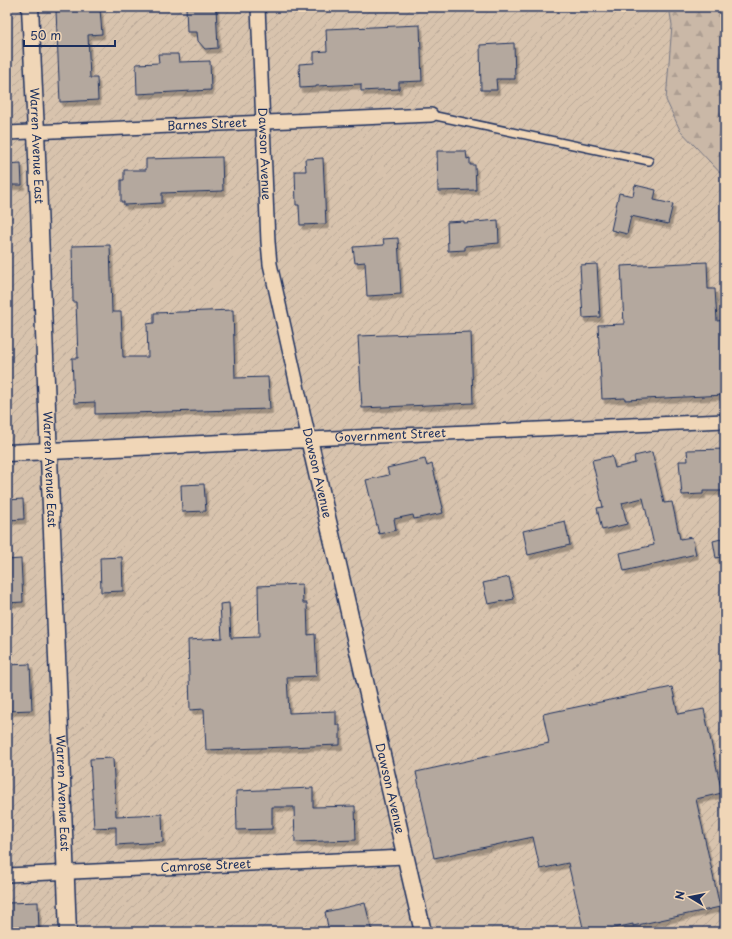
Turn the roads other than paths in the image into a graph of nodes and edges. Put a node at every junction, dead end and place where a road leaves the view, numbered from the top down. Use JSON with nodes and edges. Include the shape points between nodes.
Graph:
{"nodes":[{"id":1,"x":30,"y":7,"type":"edge"},
{"id":2,"x":258,"y":7,"type":"edge"},
{"id":3,"x":431,"y":115,"type":"joint"},
{"id":4,"x":263,"y":122,"type":"junction"},
{"id":5,"x":36,"y":132,"type":"junction"},
{"id":6,"x":7,"y":133,"type":"edge"},
{"id":7,"x":649,"y":161,"type":"dead end"},
{"id":8,"x":725,"y":421,"type":"edge"},
{"id":9,"x":309,"y":439,"type":"junction"},
{"id":10,"x":48,"y":452,"type":"junction"},
{"id":11,"x":7,"y":453,"type":"edge"},
{"id":12,"x":404,"y":857,"type":"junction"},
{"id":13,"x":65,"y":872,"type":"junction"},
{"id":14,"x":7,"y":875,"type":"edge"},
{"id":15,"x":68,"y":932,"type":"edge"},
{"id":16,"x":423,"y":932,"type":"edge"}],
"edges":[{"from":1,"to":5,"type":"street","name":"Warren Avenue East"},
{"from":2,"to":4,"type":"street","name":"Dawson Avenue"},
{"from":3,"to":4,"type":"street","name":"Barnes Street"},
{"from":3,"to":7,"type":"lane"},
{"from":4,"to":5,"type":"street","name":"Barnes Street"},
{"from":4,"to":9,"type":"street","name":"Dawson Avenue","via":[[270,264]]},
{"from":5,"to":6,"type":"street","name":"Barnes Street"},
{"from":5,"to":10,"type":"street","name":"Warren Avenue East"},
{"from":8,"to":9,"type":"street","name":"Government Street"},
{"from":9,"to":10,"type":"street","name":"Government Street"},
{"from":9,"to":12,"type":"street","name":"Dawson Avenue"},
{"from":10,"to":11,"type":"street","name":"Government Street"},
{"from":10,"to":13,"type":"street","name":"Warren Avenue East"},
{"from":12,"to":13,"type":"street","name":"Camrose Street"},
{"from":12,"to":16,"type":"street","name":"Dawson Avenue"},
{"from":13,"to":14,"type":"street","name":"Camrose Street"},
{"from":13,"to":15,"type":"street","name":"Warren Avenue East"}]}
